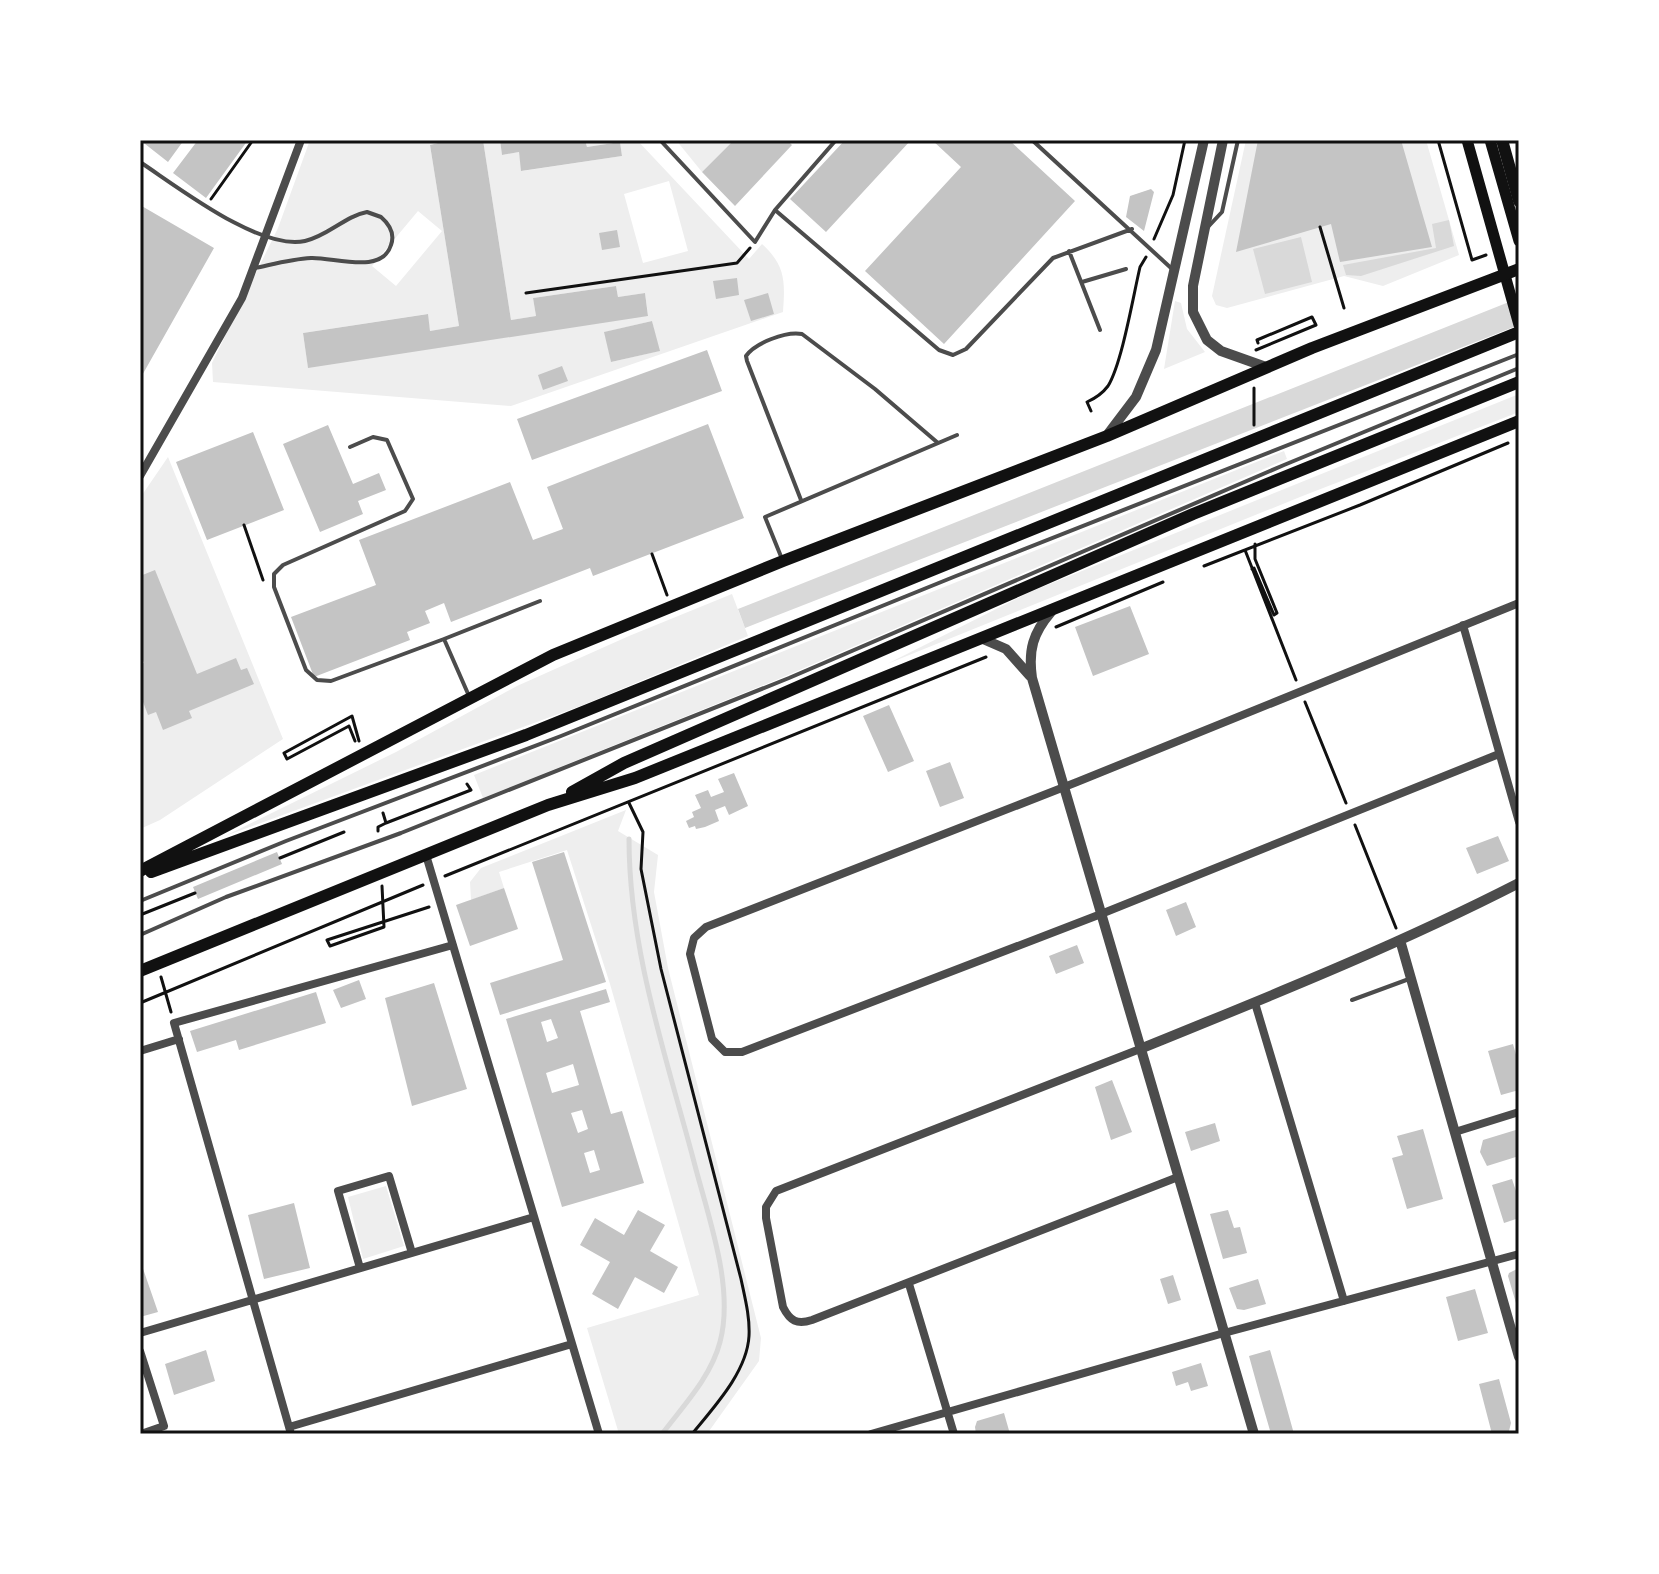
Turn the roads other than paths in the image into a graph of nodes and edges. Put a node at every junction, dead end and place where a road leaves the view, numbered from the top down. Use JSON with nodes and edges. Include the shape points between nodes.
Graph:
{"nodes":[{"id":1,"x":301,"y":140,"type":"edge"},
{"id":2,"x":660,"y":140,"type":"edge"},
{"id":3,"x":836,"y":140,"type":"edge"},
{"id":4,"x":1032,"y":140,"type":"edge"},
{"id":5,"x":1204,"y":140,"type":"edge"},
{"id":6,"x":1223,"y":140,"type":"edge"},
{"id":7,"x":1238,"y":140,"type":"edge"},
{"id":8,"x":1467,"y":140,"type":"edge"},
{"id":9,"x":1490,"y":140,"type":"edge"},
{"id":10,"x":1502,"y":140,"type":"edge"},
{"id":11,"x":1220,"y":155,"type":"junction"},
{"id":12,"x":1234,"y":158,"type":"junction"},
{"id":13,"x":140,"y":162,"type":"edge"},
{"id":14,"x":1519,"y":201,"type":"edge"},
{"id":15,"x":775,"y":210,"type":"junction"},
{"id":16,"x":1132,"y":229,"type":"junction"},
{"id":17,"x":1203,"y":233,"type":"junction"},
{"id":18,"x":266,"y":239,"type":"junction"},
{"id":19,"x":1519,"y":241,"type":"edge"},
{"id":20,"x":1069,"y":251,"type":"junction"},
{"id":21,"x":255,"y":268,"type":"junction"},
{"id":22,"x":1126,"y":269,"type":"dead end"},
{"id":23,"x":1519,"y":269,"type":"edge"},
{"id":24,"x":1173,"y":270,"type":"junction"},
{"id":25,"x":1082,"y":282,"type":"junction"},
{"id":26,"x":1519,"y":325,"type":"edge"},
{"id":27,"x":1100,"y":330,"type":"dead end"},
{"id":28,"x":1519,"y":332,"type":"edge"},
{"id":29,"x":1519,"y":354,"type":"edge"},
{"id":30,"x":1266,"y":367,"type":"junction"},
{"id":31,"x":1519,"y":368,"type":"edge"},
{"id":32,"x":1519,"y":382,"type":"edge"},
{"id":33,"x":1519,"y":421,"type":"edge"},
{"id":34,"x":957,"y":435,"type":"dead end"},
{"id":35,"x":1107,"y":436,"type":"junction"},
{"id":36,"x":938,"y":443,"type":"junction"},
{"id":37,"x":350,"y":447,"type":"dead end"},
{"id":38,"x":141,"y":474,"type":"edge"},
{"id":39,"x":801,"y":500,"type":"junction"},
{"id":40,"x":783,"y":561,"type":"junction"},
{"id":41,"x":540,"y":601,"type":"dead end"},
{"id":42,"x":1519,"y":603,"type":"edge"},
{"id":43,"x":1051,"y":612,"type":"junction"},
{"id":44,"x":1463,"y":625,"type":"junction"},
{"id":45,"x":444,"y":639,"type":"junction"},
{"id":46,"x":983,"y":639,"type":"junction"},
{"id":47,"x":1032,"y":678,"type":"junction"},
{"id":48,"x":470,"y":698,"type":"junction"},
{"id":49,"x":1499,"y":754,"type":"junction"},
{"id":50,"x":1064,"y":788,"type":"junction"},
{"id":51,"x":548,"y":805,"type":"junction"},
{"id":52,"x":1519,"y":822,"type":"edge"},
{"id":53,"x":426,"y":855,"type":"junction"},
{"id":54,"x":140,"y":873,"type":"edge"},
{"id":55,"x":1519,"y":883,"type":"edge"},
{"id":56,"x":140,"y":901,"type":"edge"},
{"id":57,"x":1101,"y":914,"type":"junction"},
{"id":58,"x":140,"y":935,"type":"edge"},
{"id":59,"x":1400,"y":940,"type":"junction"},
{"id":60,"x":453,"y":945,"type":"junction"},
{"id":61,"x":140,"y":971,"type":"edge"},
{"id":62,"x":1411,"y":978,"type":"junction"},
{"id":63,"x":1352,"y":1000,"type":"dead end"},
{"id":64,"x":1255,"y":1003,"type":"junction"},
{"id":65,"x":179,"y":1039,"type":"junction"},
{"id":66,"x":1140,"y":1049,"type":"junction"},
{"id":67,"x":140,"y":1051,"type":"edge"},
{"id":68,"x":1519,"y":1112,"type":"edge"},
{"id":69,"x":1455,"y":1132,"type":"junction"},
{"id":70,"x":1178,"y":1177,"type":"junction"},
{"id":71,"x":534,"y":1217,"type":"junction"},
{"id":72,"x":412,"y":1253,"type":"junction"},
{"id":73,"x":1519,"y":1254,"type":"edge"},
{"id":74,"x":1492,"y":1261,"type":"junction"},
{"id":75,"x":360,"y":1268,"type":"junction"},
{"id":76,"x":909,"y":1284,"type":"junction"},
{"id":77,"x":253,"y":1300,"type":"junction"},
{"id":78,"x":1344,"y":1301,"type":"junction"},
{"id":79,"x":140,"y":1333,"type":"edge"},
{"id":80,"x":1224,"y":1333,"type":"junction"},
{"id":81,"x":572,"y":1344,"type":"junction"},
{"id":82,"x":140,"y":1351,"type":"edge"},
{"id":83,"x":1519,"y":1357,"type":"edge"},
{"id":84,"x":947,"y":1412,"type":"junction"},
{"id":85,"x":290,"y":1430,"type":"edge"},
{"id":86,"x":141,"y":1434,"type":"edge"},
{"id":87,"x":599,"y":1434,"type":"edge"},
{"id":88,"x":871,"y":1434,"type":"edge"},
{"id":89,"x":954,"y":1434,"type":"edge"},
{"id":90,"x":1254,"y":1434,"type":"edge"}],
"edges":[{"from":1,"to":18,"type":"street"},
{"from":2,"to":15,"type":"lane","via":[[755,242]]},
{"from":3,"to":15,"type":"lane"},
{"from":4,"to":16,"type":"lane"},
{"from":5,"to":24,"type":"street"},
{"from":6,"to":11,"type":"street"},
{"from":7,"to":12,"type":"lane"},
{"from":8,"to":26,"type":"main road"},
{"from":9,"to":19,"type":"main road"},
{"from":10,"to":14,"type":"highway"},
{"from":11,"to":12,"type":"lane"},
{"from":11,"to":17,"type":"street"},
{"from":12,"to":17,"type":"lane","via":[[1222,212]]},
{"from":13,"to":18,"type":"lane"},
{"from":15,"to":20,"type":"lane","via":[[945,354],[966,349],[1050,261]]},
{"from":16,"to":20,"type":"lane"},
{"from":16,"to":24,"type":"lane"},
{"from":17,"to":30,"type":"street","via":[[1191,298],[1201,332],[1221,351]]},
{"from":18,"to":21,"type":"street"},
{"from":18,"to":21,"type":"lane","via":[[303,242],[367,212],[386,221],[392,241],[386,254],[370,262],[307,258]]},
{"from":20,"to":25,"type":"lane"},
{"from":21,"to":38,"type":"street"},
{"from":22,"to":25,"type":"lane"},
{"from":23,"to":30,"type":"highway"},
{"from":24,"to":35,"type":"street","via":[[1147,377]]},
{"from":25,"to":27,"type":"lane"},
{"from":28,"to":54,"type":"highway","via":[[526,735]]},
{"from":29,"to":56,"type":"lane"},
{"from":30,"to":35,"type":"highway"},
{"from":31,"to":58,"type":"lane","via":[[789,678]]},
{"from":32,"to":51,"type":"highway","via":[[1193,514],[867,655],[624,763]]},
{"from":33,"to":43,"type":"highway"},
{"from":34,"to":36,"type":"lane"},
{"from":35,"to":40,"type":"highway"},
{"from":36,"to":39,"type":"lane"},
{"from":36,"to":39,"type":"lane","via":[[802,334],[788,334],[746,356]]},
{"from":37,"to":45,"type":"lane","via":[[373,437],[387,440],[413,499],[405,511],[283,565],[274,574],[274,587],[306,670],[317,680],[331,681]]},
{"from":39,"to":40,"type":"lane","via":[[765,517]]},
{"from":40,"to":48,"type":"highway","via":[[553,655]]},
{"from":41,"to":45,"type":"lane"},
{"from":42,"to":44,"type":"street"},
{"from":43,"to":46,"type":"highway"},
{"from":43,"to":47,"type":"street","via":[[1033,637]]},
{"from":44,"to":49,"type":"street"},
{"from":44,"to":50,"type":"street"},
{"from":45,"to":48,"type":"lane"},
{"from":46,"to":47,"type":"street","via":[[1006,649]]},
{"from":46,"to":51,"type":"highway","via":[[635,778]]},
{"from":47,"to":50,"type":"street"},
{"from":48,"to":54,"type":"highway"},
{"from":49,"to":52,"type":"street"},
{"from":49,"to":57,"type":"street"},
{"from":50,"to":57,"type":"street"},
{"from":50,"to":57,"type":"street","via":[[706,927],[694,938],[690,954],[712,1039],[725,1052],[742,1052]]},
{"from":51,"to":53,"type":"highway"},
{"from":53,"to":60,"type":"street"},
{"from":53,"to":61,"type":"highway"},
{"from":55,"to":59,"type":"street"},
{"from":57,"to":66,"type":"street"},
{"from":59,"to":62,"type":"street"},
{"from":59,"to":64,"type":"street"},
{"from":60,"to":65,"type":"street","via":[[174,1023]]},
{"from":60,"to":71,"type":"street"},
{"from":62,"to":63,"type":"lane"},
{"from":62,"to":69,"type":"street"},
{"from":64,"to":66,"type":"street"},
{"from":64,"to":78,"type":"street"},
{"from":65,"to":67,"type":"street"},
{"from":65,"to":77,"type":"street"},
{"from":66,"to":70,"type":"street"},
{"from":66,"to":76,"type":"street","via":[[784,1188],[770,1198],[766,1218],[783,1307],[794,1322]]},
{"from":68,"to":69,"type":"street"},
{"from":69,"to":74,"type":"street"},
{"from":70,"to":76,"type":"street"},
{"from":70,"to":80,"type":"street"},
{"from":71,"to":72,"type":"street"},
{"from":71,"to":81,"type":"street"},
{"from":72,"to":75,"type":"street"},
{"from":72,"to":75,"type":"street","via":[[389,1176],[338,1191]]},
{"from":73,"to":74,"type":"street"},
{"from":74,"to":78,"type":"street"},
{"from":74,"to":83,"type":"street"},
{"from":75,"to":77,"type":"street"},
{"from":76,"to":84,"type":"street"},
{"from":77,"to":79,"type":"street"},
{"from":77,"to":85,"type":"street"},
{"from":78,"to":80,"type":"street"},
{"from":80,"to":84,"type":"street"},
{"from":80,"to":90,"type":"street"},
{"from":81,"to":85,"type":"street"},
{"from":81,"to":87,"type":"street"},
{"from":82,"to":86,"type":"street","via":[[164,1426]]},
{"from":84,"to":88,"type":"street"},
{"from":84,"to":89,"type":"street"}]}
